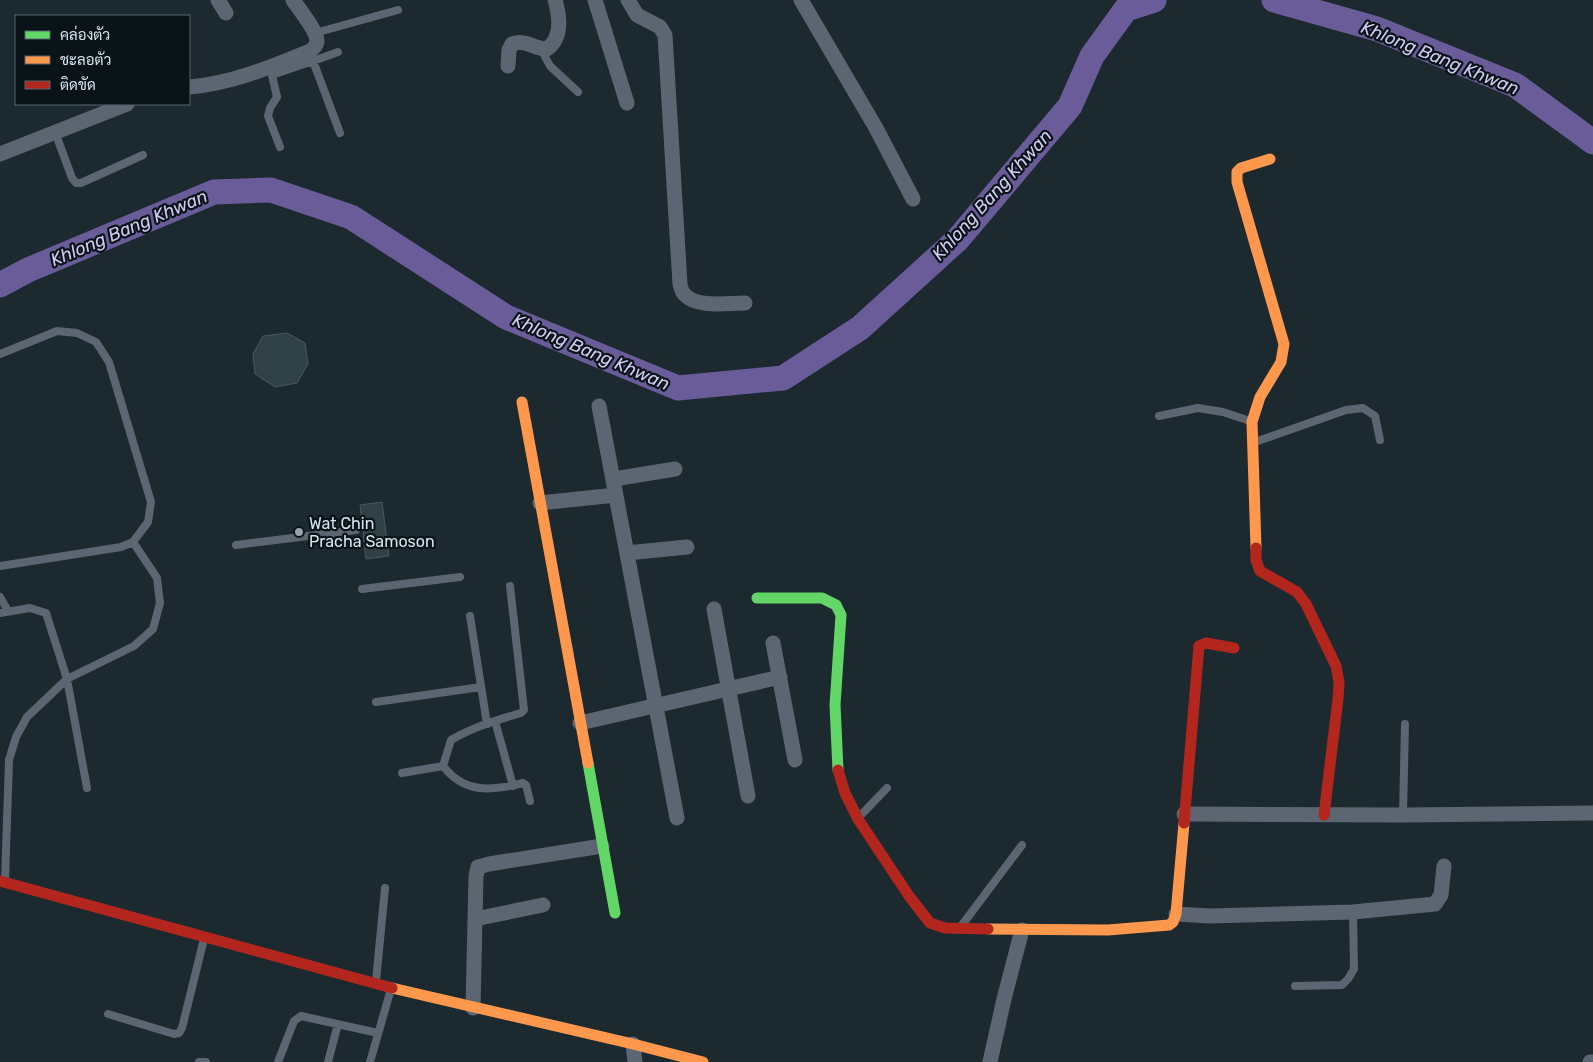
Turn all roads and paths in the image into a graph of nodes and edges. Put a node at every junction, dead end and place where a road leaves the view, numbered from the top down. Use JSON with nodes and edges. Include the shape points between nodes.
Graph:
{"nodes":[{"id":1,"x":293,"y":0,"type":"edge"},
{"id":2,"x":555,"y":0,"type":"edge"},
{"id":3,"x":595,"y":0,"type":"edge"},
{"id":4,"x":628,"y":0,"type":"edge"},
{"id":5,"x":801,"y":0,"type":"edge"},
{"id":6,"x":398,"y":10,"type":"dead end"},
{"id":7,"x":315,"y":33,"type":"junction"},
{"id":8,"x":541,"y":49,"type":"junction"},
{"id":9,"x":338,"y":52,"type":"dead end"},
{"id":10,"x":311,"y":56,"type":"junction"},
{"id":11,"x":508,"y":66,"type":"dead end"},
{"id":12,"x":190,"y":87,"type":"edge"},
{"id":13,"x":578,"y":92,"type":"dead end"},
{"id":14,"x":627,"y":104,"type":"dead end"},
{"id":15,"x":124,"y":105,"type":"edge"},
{"id":16,"x":55,"y":132,"type":"junction"},
{"id":17,"x":340,"y":133,"type":"dead end"},
{"id":18,"x":280,"y":147,"type":"dead end"},
{"id":19,"x":0,"y":154,"type":"edge"},
{"id":20,"x":143,"y":155,"type":"dead end"},
{"id":21,"x":1270,"y":159,"type":"dead end"},
{"id":22,"x":913,"y":199,"type":"dead end"},
{"id":23,"x":744,"y":303,"type":"dead end"},
{"id":24,"x":0,"y":354,"type":"edge"},
{"id":25,"x":522,"y":402,"type":"dead end"},
{"id":26,"x":599,"y":406,"type":"dead end"},
{"id":27,"x":1159,"y":416,"type":"dead end"},
{"id":28,"x":1252,"y":422,"type":"junction"},
{"id":29,"x":1380,"y":440,"type":"dead end"},
{"id":30,"x":1253,"y":443,"type":"junction"},
{"id":31,"x":675,"y":469,"type":"dead end"},
{"id":32,"x":614,"y":479,"type":"junction"},
{"id":33,"x":616,"y":495,"type":"junction"},
{"id":34,"x":540,"y":503,"type":"junction"},
{"id":35,"x":356,"y":530,"type":"dead end"},
{"id":36,"x":133,"y":542,"type":"junction"},
{"id":37,"x":236,"y":545,"type":"dead end"},
{"id":38,"x":687,"y":547,"type":"dead end"},
{"id":39,"x":627,"y":553,"type":"junction"},
{"id":40,"x":0,"y":566,"type":"edge"},
{"id":41,"x":460,"y":577,"type":"dead end"},
{"id":42,"x":510,"y":586,"type":"dead end"},
{"id":43,"x":362,"y":589,"type":"dead end"},
{"id":44,"x":0,"y":597,"type":"edge"},
{"id":45,"x":756,"y":598,"type":"dead end"},
{"id":46,"x":714,"y":609,"type":"dead end"},
{"id":47,"x":8,"y":611,"type":"junction"},
{"id":48,"x":0,"y":613,"type":"edge"},
{"id":49,"x":470,"y":616,"type":"dead end"},
{"id":50,"x":773,"y":642,"type":"dead end"},
{"id":51,"x":1234,"y":648,"type":"dead end"},
{"id":52,"x":780,"y":677,"type":"junction"},
{"id":53,"x":67,"y":679,"type":"junction"},
{"id":54,"x":481,"y":687,"type":"junction"},
{"id":55,"x":729,"y":689,"type":"junction"},
{"id":56,"x":376,"y":702,"type":"dead end"},
{"id":57,"x":656,"y":705,"type":"junction"},
{"id":58,"x":495,"y":721,"type":"junction"},
{"id":59,"x":487,"y":724,"type":"junction"},
{"id":60,"x":580,"y":724,"type":"junction"},
{"id":61,"x":1406,"y":724,"type":"dead end"},
{"id":62,"x":795,"y":760,"type":"dead end"},
{"id":63,"x":443,"y":766,"type":"junction"},
{"id":64,"x":402,"y":773,"type":"dead end"},
{"id":65,"x":513,"y":786,"type":"junction"},
{"id":66,"x":87,"y":788,"type":"dead end"},
{"id":67,"x":887,"y":788,"type":"dead end"},
{"id":68,"x":748,"y":796,"type":"dead end"},
{"id":69,"x":530,"y":801,"type":"dead end"},
{"id":70,"x":1593,"y":813,"type":"edge"},
{"id":71,"x":1184,"y":814,"type":"junction"},
{"id":72,"x":1324,"y":815,"type":"junction"},
{"id":73,"x":1403,"y":815,"type":"junction"},
{"id":74,"x":677,"y":818,"type":"dead end"},
{"id":75,"x":858,"y":819,"type":"junction"},
{"id":76,"x":1022,"y":845,"type":"dead end"},
{"id":77,"x":602,"y":846,"type":"junction"},
{"id":78,"x":1444,"y":866,"type":"dead end"},
{"id":79,"x":2,"y":882,"type":"edge"},
{"id":80,"x":385,"y":888,"type":"dead end"},
{"id":81,"x":543,"y":905,"type":"dead end"},
{"id":82,"x":615,"y":912,"type":"dead end"},
{"id":83,"x":1353,"y":912,"type":"junction"},
{"id":84,"x":1176,"y":914,"type":"junction"},
{"id":85,"x":475,"y":919,"type":"junction"},
{"id":86,"x":959,"y":929,"type":"junction"},
{"id":87,"x":1022,"y":930,"type":"junction"},
{"id":88,"x":205,"y":937,"type":"junction"},
{"id":89,"x":376,"y":983,"type":"junction"},
{"id":90,"x":1295,"y":986,"type":"dead end"},
{"id":91,"x":391,"y":987,"type":"junction"},
{"id":92,"x":473,"y":1008,"type":"junction"},
{"id":93,"x":108,"y":1014,"type":"dead end"},
{"id":94,"x":338,"y":1024,"type":"junction"},
{"id":95,"x":378,"y":1033,"type":"junction"},
{"id":96,"x":633,"y":1044,"type":"junction"},
{"id":97,"x":199,"y":1062,"type":"edge"},
{"id":98,"x":206,"y":1062,"type":"edge"},
{"id":99,"x":278,"y":1062,"type":"edge"},
{"id":100,"x":328,"y":1062,"type":"edge"},
{"id":101,"x":370,"y":1062,"type":"edge"},
{"id":102,"x":635,"y":1062,"type":"edge"},
{"id":103,"x":703,"y":1062,"type":"edge"},
{"id":104,"x":990,"y":1062,"type":"edge"}],
"edges":[{"from":1,"to":7,"type":"street"},
{"from":2,"to":8,"type":"street","via":[[560,25],[552,45],[547,50]]},
{"from":3,"to":14,"type":"street"},
{"from":4,"to":23,"type":"street","via":[[636,15],[660,26],[665,35],[680,284],[684,295],[703,303]]},
{"from":5,"to":22,"type":"street","via":[[876,128]]},
{"from":6,"to":7,"type":"lane"},
{"from":7,"to":10,"type":"street","via":[[317,41]]},
{"from":8,"to":11,"type":"street","via":[[528,43],[512,44]]},
{"from":8,"to":13,"type":"lane","via":[[550,66]]},
{"from":9,"to":10,"type":"lane"},
{"from":10,"to":12,"type":"street"},
{"from":10,"to":17,"type":"lane"},
{"from":10,"to":18,"type":"lane","via":[[272,75],[277,97],[268,116]]},
{"from":15,"to":16,"type":"street"},
{"from":16,"to":19,"type":"street"},
{"from":16,"to":20,"type":"lane","via":[[76,183]]},
{"from":21,"to":28,"type":"street","via":[[1237,172],[1237,182],[1284,344],[1281,366],[1256,406]]},
{"from":24,"to":36,"type":"lane","via":[[57,331],[77,333],[96,342],[109,362],[151,502],[148,522]]},
{"from":25,"to":34,"type":"street"},
{"from":26,"to":32,"type":"street"},
{"from":27,"to":28,"type":"lane","via":[[1198,408]]},
{"from":28,"to":30,"type":"street"},
{"from":29,"to":30,"type":"lane","via":[[1375,416],[1363,408],[1346,410]]},
{"from":30,"to":72,"type":"street","via":[[1256,560],[1260,571],[1297,592],[1336,666],[1339,682]]},
{"from":31,"to":32,"type":"street"},
{"from":32,"to":33,"type":"street"},
{"from":33,"to":34,"type":"street"},
{"from":33,"to":39,"type":"street"},
{"from":34,"to":60,"type":"street"},
{"from":35,"to":37,"type":"lane"},
{"from":36,"to":40,"type":"lane","via":[[122,547]]},
{"from":36,"to":53,"type":"lane","via":[[157,578],[160,603],[153,629],[134,646]]},
{"from":38,"to":39,"type":"street"},
{"from":39,"to":57,"type":"street"},
{"from":41,"to":43,"type":"lane"},
{"from":42,"to":58,"type":"lane","via":[[524,710]]},
{"from":44,"to":47,"type":"lane"},
{"from":45,"to":75,"type":"street","via":[[822,598],[836,605],[841,615],[835,705],[838,772]]},
{"from":46,"to":55,"type":"street"},
{"from":47,"to":48,"type":"lane"},
{"from":47,"to":53,"type":"lane","via":[[30,608],[46,614]]},
{"from":49,"to":54,"type":"lane"},
{"from":50,"to":52,"type":"street"},
{"from":51,"to":71,"type":"street","via":[[1206,643],[1199,646]]},
{"from":52,"to":55,"type":"street"},
{"from":52,"to":62,"type":"street"},
{"from":53,"to":66,"type":"lane"},
{"from":53,"to":79,"type":"lane","via":[[28,717],[16,737],[9,760]]},
{"from":54,"to":56,"type":"lane"},
{"from":54,"to":59,"type":"lane"},
{"from":55,"to":57,"type":"street"},
{"from":55,"to":68,"type":"street"},
{"from":57,"to":60,"type":"street"},
{"from":57,"to":74,"type":"street"},
{"from":58,"to":59,"type":"lane"},
{"from":58,"to":65,"type":"lane"},
{"from":59,"to":63,"type":"lane","via":[[451,740]]},
{"from":60,"to":77,"type":"street"},
{"from":61,"to":73,"type":"lane"},
{"from":63,"to":64,"type":"lane"},
{"from":63,"to":65,"type":"lane","via":[[464,784],[480,789]]},
{"from":65,"to":69,"type":"lane","via":[[523,783]]},
{"from":67,"to":75,"type":"lane"},
{"from":70,"to":73,"type":"street"},
{"from":71,"to":72,"type":"street"},
{"from":71,"to":84,"type":"street"},
{"from":72,"to":73,"type":"street"},
{"from":75,"to":86,"type":"street","via":[[930,923]]},
{"from":76,"to":86,"type":"lane"},
{"from":77,"to":82,"type":"street"},
{"from":77,"to":85,"type":"street","via":[[478,867]]},
{"from":78,"to":83,"type":"street","via":[[1441,895],[1435,904]]},
{"from":79,"to":88,"type":"street"},
{"from":80,"to":89,"type":"lane"},
{"from":81,"to":85,"type":"street"},
{"from":83,"to":84,"type":"street"},
{"from":83,"to":90,"type":"lane","via":[[1354,969],[1348,979],[1342,985]]},
{"from":84,"to":87,"type":"street","via":[[1169,925],[1108,930]]},
{"from":85,"to":92,"type":"street"},
{"from":86,"to":87,"type":"street"},
{"from":87,"to":104,"type":"street"},
{"from":88,"to":89,"type":"street"},
{"from":88,"to":93,"type":"lane","via":[[179,1033]]},
{"from":89,"to":91,"type":"street"},
{"from":91,"to":92,"type":"street"},
{"from":91,"to":95,"type":"lane"},
{"from":92,"to":96,"type":"street"},
{"from":94,"to":95,"type":"lane"},
{"from":94,"to":99,"type":"lane","via":[[297,1017]]},
{"from":94,"to":100,"type":"lane"},
{"from":95,"to":101,"type":"lane"},
{"from":96,"to":102,"type":"street"},
{"from":96,"to":103,"type":"street"},
{"from":97,"to":98,"type":"lane"}]}
